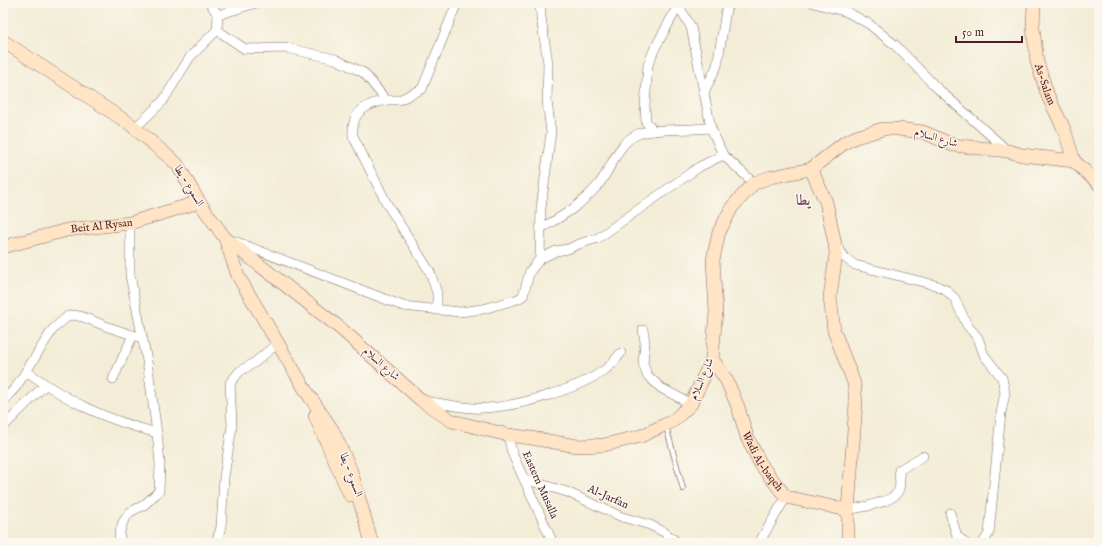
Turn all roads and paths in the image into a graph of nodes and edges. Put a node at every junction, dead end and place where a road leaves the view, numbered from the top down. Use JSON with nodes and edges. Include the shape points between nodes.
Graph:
{"nodes":[{"id":1,"x":210,"y":3,"type":"edge"},
{"id":2,"x":256,"y":3,"type":"edge"},
{"id":3,"x":457,"y":3,"type":"edge"},
{"id":4,"x":540,"y":3,"type":"edge"},
{"id":5,"x":730,"y":3,"type":"edge"},
{"id":6,"x":814,"y":3,"type":"edge"},
{"id":7,"x":1034,"y":3,"type":"edge"},
{"id":8,"x":677,"y":4,"type":"edge"},
{"id":9,"x":218,"y":15,"type":"junction"},
{"id":10,"x":217,"y":30,"type":"junction"},
{"id":11,"x":3,"y":41,"type":"edge"},
{"id":12,"x":704,"y":92,"type":"junction"},
{"id":13,"x":386,"y":100,"type":"junction"},
{"id":14,"x":135,"y":128,"type":"junction"},
{"id":15,"x":711,"y":128,"type":"junction"},
{"id":16,"x":654,"y":131,"type":"junction"},
{"id":17,"x":1008,"y":151,"type":"junction"},
{"id":18,"x":723,"y":155,"type":"junction"},
{"id":19,"x":1074,"y":162,"type":"junction"},
{"id":20,"x":811,"y":169,"type":"junction"},
{"id":21,"x":754,"y":183,"type":"junction"},
{"id":22,"x":1099,"y":184,"type":"edge"},
{"id":23,"x":199,"y":202,"type":"junction"},
{"id":24,"x":130,"y":223,"type":"junction"},
{"id":25,"x":541,"y":228,"type":"junction"},
{"id":26,"x":225,"y":238,"type":"junction"},
{"id":27,"x":835,"y":244,"type":"junction"},
{"id":28,"x":3,"y":248,"type":"edge"},
{"id":29,"x":540,"y":259,"type":"junction"},
{"id":30,"x":437,"y":310,"type":"junction"},
{"id":31,"x":643,"y":330,"type":"dead end"},
{"id":32,"x":133,"y":335,"type":"junction"},
{"id":33,"x":142,"y":338,"type":"junction"},
{"id":34,"x":278,"y":343,"type":"junction"},
{"id":35,"x":621,"y":354,"type":"dead end"},
{"id":36,"x":712,"y":359,"type":"junction"},
{"id":37,"x":26,"y":371,"type":"junction"},
{"id":38,"x":113,"y":379,"type":"dead end"},
{"id":39,"x":45,"y":385,"type":"junction"},
{"id":40,"x":306,"y":392,"type":"junction"},
{"id":41,"x":3,"y":400,"type":"edge"},
{"id":42,"x":421,"y":400,"type":"junction"},
{"id":43,"x":692,"y":404,"type":"junction"},
{"id":44,"x":666,"y":424,"type":"junction"},
{"id":45,"x":3,"y":427,"type":"edge"},
{"id":46,"x":157,"y":433,"type":"junction"},
{"id":47,"x":508,"y":435,"type":"junction"},
{"id":48,"x":922,"y":456,"type":"dead end"},
{"id":49,"x":524,"y":479,"type":"junction"},
{"id":50,"x":683,"y":490,"type":"dead end"},
{"id":51,"x":786,"y":497,"type":"junction"},
{"id":52,"x":848,"y":510,"type":"junction"},
{"id":53,"x":950,"y":513,"type":"dead end"},
{"id":54,"x":122,"y":543,"type":"edge"},
{"id":55,"x":216,"y":543,"type":"edge"},
{"id":56,"x":363,"y":543,"type":"edge"},
{"id":57,"x":372,"y":543,"type":"edge"},
{"id":58,"x":553,"y":543,"type":"edge"},
{"id":59,"x":678,"y":543,"type":"edge"},
{"id":60,"x":759,"y":543,"type":"edge"},
{"id":61,"x":848,"y":543,"type":"edge"},
{"id":62,"x":965,"y":543,"type":"edge"},
{"id":63,"x":984,"y":543,"type":"edge"}],
"edges":[{"from":1,"to":9,"type":"street"},
{"from":2,"to":9,"type":"street"},
{"from":3,"to":13,"type":"street","via":[[422,90],[399,100]]},
{"from":4,"to":25,"type":"street","via":[[548,63],[547,101],[551,132],[541,208]]},
{"from":5,"to":12,"type":"street","via":[[725,16],[717,66]]},
{"from":6,"to":17,"type":"street","via":[[847,12],[869,24],[895,45],[936,87]]},
{"from":7,"to":19,"type":"main road","name":"As-Salam","via":[[1033,28],[1038,62],[1048,96],[1064,129]]},
{"from":8,"to":12,"type":"street","via":[[691,27]]},
{"from":8,"to":16,"type":"street","via":[[648,65],[646,122]]},
{"from":9,"to":10,"type":"street"},
{"from":10,"to":13,"type":"street","via":[[245,49],[287,48],[335,59],[364,73]]},
{"from":10,"to":14,"type":"street","via":[[190,57],[163,101]]},
{"from":11,"to":14,"type":"main road","name":"السموع - يطا"},
{"from":12,"to":15,"type":"street"},
{"from":13,"to":30,"type":"street","via":[[371,103],[355,116],[352,125],[353,136],[387,204],[430,272],[437,293]]},
{"from":14,"to":23,"type":"main road","name":"السموع - يطا","via":[[177,164]]},
{"from":15,"to":16,"type":"street"},
{"from":15,"to":18,"type":"street"},
{"from":16,"to":25,"type":"street","via":[[638,134],[627,142],[600,182],[583,201],[564,216]]},
{"from":17,"to":19,"type":"main road","name":"شارع السلام"},
{"from":17,"to":20,"type":"main road","name":"شارع السلام","via":[[953,145],[923,132],[883,129],[844,143]]},
{"from":18,"to":21,"type":"street"},
{"from":18,"to":29,"type":"street","via":[[695,170],[598,238],[556,251]]},
{"from":19,"to":22,"type":"main road"},
{"from":20,"to":21,"type":"main road","name":"شارع السلام"},
{"from":20,"to":27,"type":"main road","via":[[826,202]]},
{"from":21,"to":36,"type":"main road","name":"شارع السلام","via":[[732,207],[719,232],[713,260],[716,312]]},
{"from":23,"to":24,"type":"main road","name":"Beit Al Rysan"},
{"from":23,"to":26,"type":"main road","name":"السموع - يطا"},
{"from":24,"to":28,"type":"main road","name":"Beit Al Rysan","via":[[67,230]]},
{"from":24,"to":33,"type":"street","via":[[130,275]]},
{"from":25,"to":29,"type":"street"},
{"from":26,"to":30,"type":"street","via":[[403,306]]},
{"from":26,"to":34,"type":"main road","name":"السموع - يطا","via":[[238,276]]},
{"from":26,"to":42,"type":"main road","name":"شارع السلام","via":[[340,328]]},
{"from":27,"to":52,"type":"main road","via":[[830,297],[834,332],[854,379],[856,393]]},
{"from":27,"to":63,"type":"street","via":[[845,258],[855,265],[935,285],[951,294],[967,325],[978,338],[984,355],[1002,378],[1005,386],[1004,400],[989,533]]},
{"from":29,"to":30,"type":"street","via":[[530,271],[524,296],[518,299],[484,309],[460,312]]},
{"from":31,"to":43,"type":"street","via":[[643,363],[647,375],[661,388]]},
{"from":32,"to":33,"type":"street"},
{"from":32,"to":37,"type":"street","via":[[83,317],[68,316],[53,329]]},
{"from":32,"to":38,"type":"street"},
{"from":33,"to":46,"type":"street"},
{"from":34,"to":40,"type":"main road","name":"السموع - يطا"},
{"from":34,"to":55,"type":"street","via":[[240,371],[230,383],[232,426],[224,477],[221,526]]},
{"from":35,"to":42,"type":"street","via":[[606,369],[584,381],[549,395],[507,406],[474,408]]},
{"from":36,"to":43,"type":"main road","name":"شارع السلام"},
{"from":36,"to":51,"type":"main road","name":"Wadi Al-baqeh","via":[[727,381],[747,437],[761,465]]},
{"from":37,"to":39,"type":"street"},
{"from":37,"to":41,"type":"street","via":[[13,391]]},
{"from":39,"to":45,"type":"street"},
{"from":39,"to":46,"type":"street","via":[[86,409],[122,424]]},
{"from":40,"to":56,"type":"main road","name":"السموع - يطا","via":[[349,491]]},
{"from":40,"to":57,"type":"main road","name":"السموع - يطا","via":[[333,431],[351,471]]},
{"from":42,"to":47,"type":"main road","name":"شارع السلام","via":[[452,420]]},
{"from":43,"to":44,"type":"main road","name":"شارع السلام"},
{"from":44,"to":47,"type":"main road","name":"شارع السلام","via":[[641,436],[604,445],[577,446]]},
{"from":44,"to":50,"type":"lane"},
{"from":46,"to":54,"type":"street","via":[[159,491],[144,505],[130,512],[123,522],[119,535]]},
{"from":47,"to":49,"type":"street","name":"Eastern Musalla","via":[[512,453]]},
{"from":48,"to":52,"type":"street","via":[[899,470],[900,489],[896,495],[879,503]]},
{"from":49,"to":58,"type":"street","name":"Eastern Musalla"},
{"from":49,"to":59,"type":"street","name":"Al-Jarfan","via":[[567,492],[622,517],[650,525]]},
{"from":51,"to":52,"type":"main road","name":"Wadi Al-baqeh"},
{"from":51,"to":60,"type":"street"},
{"from":52,"to":61,"type":"main road"},
{"from":53,"to":62,"type":"street","via":[[957,536]]}]}
